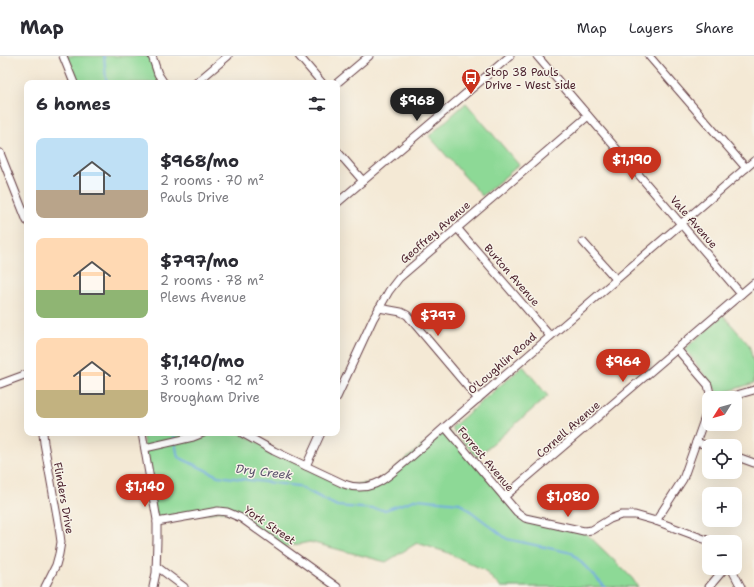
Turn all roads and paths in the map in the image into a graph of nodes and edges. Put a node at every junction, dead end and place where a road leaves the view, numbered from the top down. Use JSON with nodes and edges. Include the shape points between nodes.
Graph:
{"nodes":[{"id":1,"x":63,"y":56,"type":"edge"},
{"id":2,"x":152,"y":56,"type":"edge"},
{"id":3,"x":228,"y":56,"type":"edge"},
{"id":4,"x":299,"y":56,"type":"edge"},
{"id":5,"x":368,"y":56,"type":"edge"},
{"id":6,"x":510,"y":56,"type":"edge"},
{"id":7,"x":537,"y":56,"type":"edge"},
{"id":8,"x":648,"y":56,"type":"edge"},
{"id":9,"x":73,"y":80,"type":"edge"},
{"id":10,"x":162,"y":80,"type":"edge"},
{"id":11,"x":200,"y":80,"type":"edge"},
{"id":12,"x":319,"y":80,"type":"edge"},
{"id":13,"x":340,"y":80,"type":"edge"},
{"id":14,"x":588,"y":116,"type":"junction"},
{"id":15,"x":0,"y":153,"type":"edge"},
{"id":16,"x":340,"y":154,"type":"edge"},
{"id":17,"x":754,"y":161,"type":"edge"},
{"id":18,"x":746,"y":168,"type":"junction"},
{"id":19,"x":363,"y":181,"type":"junction"},
{"id":20,"x":340,"y":200,"type":"edge"},
{"id":21,"x":24,"y":213,"type":"edge"},
{"id":22,"x":681,"y":224,"type":"junction"},
{"id":23,"x":457,"y":228,"type":"junction"},
{"id":24,"x":583,"y":242,"type":"dead end"},
{"id":25,"x":616,"y":279,"type":"junction"},
{"id":26,"x":754,"y":283,"type":"edge"},
{"id":27,"x":741,"y":294,"type":"junction"},
{"id":28,"x":379,"y":308,"type":"junction"},
{"id":29,"x":550,"y":336,"type":"junction"},
{"id":30,"x":677,"y":349,"type":"junction"},
{"id":31,"x":24,"y":375,"type":"edge"},
{"id":32,"x":0,"y":384,"type":"edge"},
{"id":33,"x":340,"y":390,"type":"edge"},
{"id":34,"x":754,"y":390,"type":"edge"},
{"id":35,"x":709,"y":391,"type":"edge"},
{"id":36,"x":742,"y":393,"type":"edge"},
{"id":37,"x":478,"y":399,"type":"junction"},
{"id":38,"x":702,"y":425,"type":"edge"},
{"id":39,"x":445,"y":427,"type":"junction"},
{"id":40,"x":43,"y":436,"type":"edge"},
{"id":41,"x":143,"y":436,"type":"edge"},
{"id":42,"x":196,"y":436,"type":"edge"},
{"id":43,"x":247,"y":436,"type":"edge"},
{"id":44,"x":320,"y":436,"type":"edge"},
{"id":45,"x":696,"y":442,"type":"junction"},
{"id":46,"x":702,"y":444,"type":"edge"},
{"id":47,"x":145,"y":448,"type":"junction"},
{"id":48,"x":742,"y":459,"type":"edge"},
{"id":49,"x":754,"y":463,"type":"edge"},
{"id":50,"x":306,"y":466,"type":"junction"},
{"id":51,"x":504,"y":497,"type":"junction"},
{"id":52,"x":157,"y":522,"type":"junction"},
{"id":53,"x":656,"y":522,"type":"junction"},
{"id":54,"x":702,"y":538,"type":"edge"},
{"id":55,"x":156,"y":566,"type":"junction"},
{"id":56,"x":719,"y":575,"type":"edge"},
{"id":57,"x":735,"y":575,"type":"edge"},
{"id":58,"x":45,"y":587,"type":"edge"},
{"id":59,"x":153,"y":587,"type":"edge"},
{"id":60,"x":184,"y":587,"type":"edge"},
{"id":61,"x":338,"y":587,"type":"edge"},
{"id":62,"x":709,"y":587,"type":"edge"},
{"id":63,"x":741,"y":587,"type":"edge"}],
"edges":[{"from":1,"to":9,"type":"street"},
{"from":2,"to":10,"type":"street"},
{"from":3,"to":11,"type":"street"},
{"from":4,"to":12,"type":"street"},
{"from":5,"to":13,"type":"street"},
{"from":6,"to":19,"type":"street"},
{"from":7,"to":14,"type":"street","name":"Vale Avenue"},
{"from":8,"to":18,"type":"street"},
{"from":14,"to":22,"type":"street","name":"Vale Avenue"},
{"from":14,"to":23,"type":"street","name":"Geoffrey Avenue"},
{"from":15,"to":21,"type":"street"},
{"from":16,"to":19,"type":"street"},
{"from":17,"to":18,"type":"street","name":"O'Loughlin Road"},
{"from":18,"to":22,"type":"street","name":"O'Loughlin Road"},
{"from":19,"to":20,"type":"street"},
{"from":22,"to":25,"type":"street","name":"O'Loughlin Road"},
{"from":22,"to":27,"type":"street","name":"Vale Avenue"},
{"from":23,"to":28,"type":"street","name":"Geoffrey Avenue","via":[[399,278]]},
{"from":23,"to":29,"type":"street","name":"Burton Avenue"},
{"from":24,"to":25,"type":"street"},
{"from":25,"to":29,"type":"street","name":"O'Loughlin Road"},
{"from":26,"to":27,"type":"street","name":"Cornell Avenue"},
{"from":27,"to":30,"type":"street","name":"Cornell Avenue"},
{"from":28,"to":33,"type":"street","name":"Geoffrey Avenue"},
{"from":28,"to":37,"type":"street","via":[[406,315]]},
{"from":29,"to":37,"type":"street","name":"O'Loughlin Road"},
{"from":30,"to":35,"type":"street","via":[[708,385]]},
{"from":30,"to":51,"type":"street","name":"Cornell Avenue"},
{"from":31,"to":32,"type":"street"},
{"from":34,"to":36,"type":"street"},
{"from":37,"to":39,"type":"street","name":"O'Loughlin Road"},
{"from":38,"to":45,"type":"street"},
{"from":39,"to":50,"type":"street","name":"O'Loughlin Road","via":[[388,476],[373,485],[348,485]]},
{"from":39,"to":51,"type":"street","name":"Forrest Avenue"},
{"from":40,"to":58,"type":"street","name":"Flinders Drive","via":[[61,542],[56,565]]},
{"from":41,"to":47,"type":"street"},
{"from":42,"to":47,"type":"street"},
{"from":43,"to":50,"type":"street","name":"O'Loughlin Road"},
{"from":44,"to":50,"type":"street"},
{"from":45,"to":46,"type":"street"},
{"from":45,"to":53,"type":"street","via":[[683,479]]},
{"from":47,"to":52,"type":"street"},
{"from":48,"to":49,"type":"street"},
{"from":51,"to":53,"type":"street","name":"Forrest Avenue","via":[[525,518],[581,530],[592,530],[621,515],[635,515]]},
{"from":52,"to":55,"type":"street"},
{"from":52,"to":61,"type":"street","name":"York Street","via":[[213,511],[234,514]]},
{"from":53,"to":54,"type":"street","name":"Forrest Avenue"},
{"from":55,"to":59,"type":"street"},
{"from":55,"to":60,"type":"street"},
{"from":56,"to":62,"type":"street"},
{"from":57,"to":63,"type":"street"}]}
